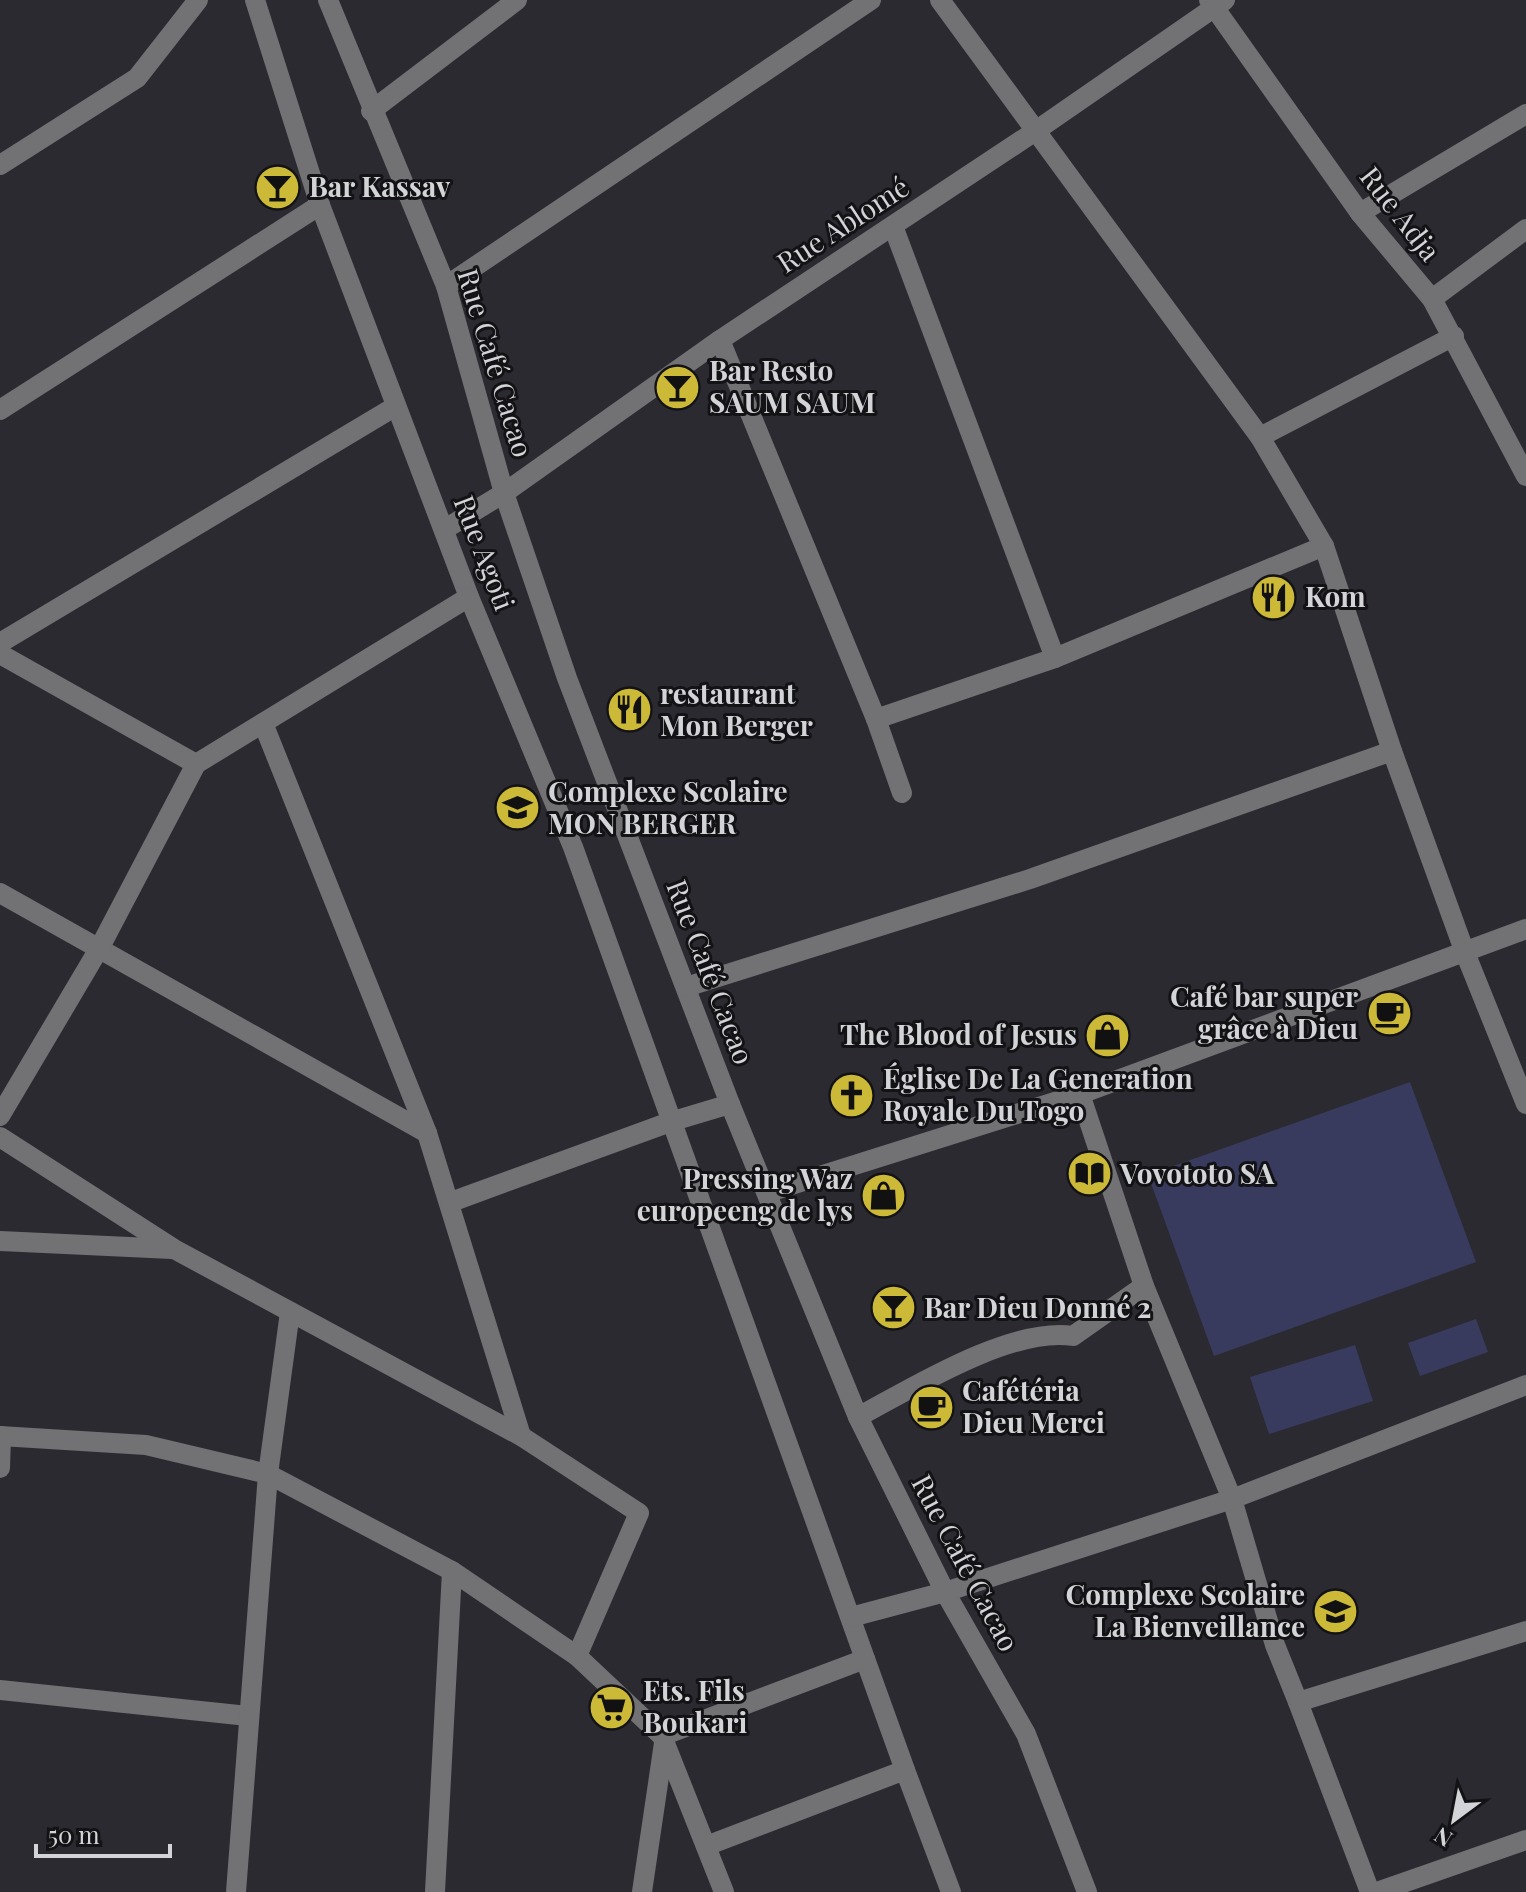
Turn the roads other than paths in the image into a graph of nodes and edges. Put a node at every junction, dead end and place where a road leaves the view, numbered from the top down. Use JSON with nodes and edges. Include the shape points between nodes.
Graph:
{"nodes":[{"id":1,"x":198,"y":0,"type":"edge"},
{"id":2,"x":255,"y":0,"type":"edge"},
{"id":3,"x":328,"y":0,"type":"edge"},
{"id":4,"x":517,"y":0,"type":"edge"},
{"id":5,"x":871,"y":0,"type":"edge"},
{"id":6,"x":940,"y":0,"type":"edge"},
{"id":7,"x":1216,"y":2,"type":"edge"},
{"id":8,"x":371,"y":111,"type":"junction"},
{"id":9,"x":1526,"y":114,"type":"edge"},
{"id":10,"x":1034,"y":132,"type":"junction"},
{"id":11,"x":0,"y":165,"type":"edge"},
{"id":12,"x":320,"y":205,"type":"junction"},
{"id":13,"x":1360,"y":213,"type":"junction"},
{"id":14,"x":893,"y":226,"type":"junction"},
{"id":15,"x":1526,"y":229,"type":"edge"},
{"id":16,"x":446,"y":286,"type":"junction"},
{"id":17,"x":1432,"y":299,"type":"junction"},
{"id":18,"x":1454,"y":336,"type":"junction"},
{"id":19,"x":720,"y":340,"type":"junction"},
{"id":20,"x":396,"y":406,"type":"junction"},
{"id":21,"x":0,"y":410,"type":"edge"},
{"id":22,"x":1260,"y":437,"type":"junction"},
{"id":23,"x":1525,"y":470,"type":"edge"},
{"id":24,"x":504,"y":493,"type":"junction"},
{"id":25,"x":445,"y":529,"type":"junction"},
{"id":26,"x":1324,"y":546,"type":"junction"},
{"id":27,"x":469,"y":597,"type":"junction"},
{"id":28,"x":0,"y":643,"type":"edge"},
{"id":29,"x":0,"y":654,"type":"edge"},
{"id":30,"x":1055,"y":658,"type":"junction"},
{"id":31,"x":876,"y":719,"type":"junction"},
{"id":32,"x":263,"y":723,"type":"junction"},
{"id":33,"x":1392,"y":751,"type":"junction"},
{"id":34,"x":196,"y":764,"type":"junction"},
{"id":35,"x":902,"y":793,"type":"dead end"},
{"id":36,"x":0,"y":893,"type":"edge"},
{"id":37,"x":1526,"y":929,"type":"edge"},
{"id":38,"x":100,"y":947,"type":"junction"},
{"id":39,"x":1464,"y":950,"type":"junction"},
{"id":40,"x":686,"y":987,"type":"junction"},
{"id":41,"x":1080,"y":1094,"type":"junction"},
{"id":42,"x":730,"y":1104,"type":"junction"},
{"id":43,"x":1526,"y":1104,"type":"edge"},
{"id":44,"x":0,"y":1116,"type":"edge"},
{"id":45,"x":670,"y":1122,"type":"junction"},
{"id":46,"x":427,"y":1133,"type":"junction"},
{"id":47,"x":0,"y":1137,"type":"edge"},
{"id":48,"x":769,"y":1192,"type":"junction"},
{"id":49,"x":451,"y":1202,"type":"junction"},
{"id":50,"x":0,"y":1241,"type":"edge"},
{"id":51,"x":174,"y":1249,"type":"junction"},
{"id":52,"x":1144,"y":1286,"type":"junction"},
{"id":53,"x":290,"y":1312,"type":"junction"},
{"id":54,"x":1526,"y":1385,"type":"edge"},
{"id":55,"x":858,"y":1417,"type":"junction"},
{"id":56,"x":1,"y":1436,"type":"edge"},
{"id":57,"x":521,"y":1436,"type":"junction"},
{"id":58,"x":0,"y":1468,"type":"edge"},
{"id":59,"x":268,"y":1474,"type":"junction"},
{"id":60,"x":1232,"y":1499,"type":"junction"},
{"id":61,"x":452,"y":1571,"type":"junction"},
{"id":62,"x":945,"y":1592,"type":"junction"},
{"id":63,"x":851,"y":1617,"type":"junction"},
{"id":64,"x":1526,"y":1631,"type":"edge"},
{"id":65,"x":577,"y":1656,"type":"junction"},
{"id":66,"x":865,"y":1659,"type":"junction"},
{"id":67,"x":0,"y":1690,"type":"edge"},
{"id":68,"x":1298,"y":1702,"type":"junction"},
{"id":69,"x":248,"y":1716,"type":"junction"},
{"id":70,"x":663,"y":1740,"type":"junction"},
{"id":71,"x":905,"y":1770,"type":"junction"},
{"id":72,"x":1526,"y":1840,"type":"edge"},
{"id":73,"x":706,"y":1846,"type":"junction"},
{"id":74,"x":236,"y":1892,"type":"edge"},
{"id":75,"x":435,"y":1892,"type":"edge"},
{"id":76,"x":642,"y":1892,"type":"edge"},
{"id":77,"x":724,"y":1892,"type":"edge"},
{"id":78,"x":951,"y":1892,"type":"edge"},
{"id":79,"x":1087,"y":1892,"type":"edge"},
{"id":80,"x":1370,"y":1892,"type":"edge"},
{"id":81,"x":1377,"y":1892,"type":"edge"}],
"edges":[{"from":1,"to":11,"type":"street","via":[[137,78]]},
{"from":2,"to":12,"type":"street","name":"Rue Agoti"},
{"from":3,"to":8,"type":"street","name":"Rue Café Cacao"},
{"from":4,"to":8,"type":"street"},
{"from":5,"to":16,"type":"street"},
{"from":6,"to":10,"type":"street"},
{"from":7,"to":10,"type":"street","name":"Rue Ablomé"},
{"from":7,"to":13,"type":"street","name":"Rue Adja"},
{"from":8,"to":16,"type":"street","name":"Rue Café Cacao"},
{"from":9,"to":13,"type":"street"},
{"from":10,"to":14,"type":"street","name":"Rue Ablomé"},
{"from":10,"to":22,"type":"street"},
{"from":12,"to":20,"type":"street","name":"Rue Agoti"},
{"from":12,"to":21,"type":"street"},
{"from":13,"to":17,"type":"street","name":"Rue Adja"},
{"from":14,"to":19,"type":"street","name":"Rue Ablomé"},
{"from":14,"to":30,"type":"street"},
{"from":15,"to":17,"type":"street"},
{"from":16,"to":24,"type":"street","name":"Rue Café Cacao"},
{"from":17,"to":18,"type":"street","name":"Rue Adja"},
{"from":18,"to":22,"type":"street"},
{"from":18,"to":23,"type":"street","name":"Rue Adja"},
{"from":19,"to":24,"type":"street","name":"Rue Ablomé"},
{"from":19,"to":31,"type":"street"},
{"from":20,"to":25,"type":"street","name":"Rue Agoti"},
{"from":20,"to":28,"type":"street"},
{"from":22,"to":26,"type":"street"},
{"from":24,"to":25,"type":"street","name":"Rue Ablomé"},
{"from":24,"to":40,"type":"street","name":"Rue Café Cacao","via":[[567,678]]},
{"from":25,"to":27,"type":"street","name":"Rue Agoti"},
{"from":26,"to":30,"type":"street"},
{"from":26,"to":33,"type":"street"},
{"from":27,"to":32,"type":"street"},
{"from":27,"to":45,"type":"street","name":"Rue Agoti","via":[[573,847]]},
{"from":29,"to":34,"type":"street"},
{"from":30,"to":31,"type":"street"},
{"from":31,"to":35,"type":"street"},
{"from":32,"to":34,"type":"street"},
{"from":32,"to":46,"type":"street"},
{"from":33,"to":39,"type":"street"},
{"from":33,"to":40,"type":"street","via":[[1030,879]]},
{"from":34,"to":38,"type":"street"},
{"from":36,"to":38,"type":"street"},
{"from":37,"to":39,"type":"street"},
{"from":38,"to":44,"type":"street"},
{"from":38,"to":46,"type":"street"},
{"from":39,"to":41,"type":"street"},
{"from":39,"to":43,"type":"street"},
{"from":40,"to":42,"type":"street","name":"Rue Café Cacao"},
{"from":41,"to":48,"type":"street"},
{"from":41,"to":52,"type":"street"},
{"from":42,"to":45,"type":"street"},
{"from":42,"to":48,"type":"street","name":"Rue Café Cacao"},
{"from":45,"to":49,"type":"street"},
{"from":45,"to":63,"type":"street","name":"Rue Agoti"},
{"from":46,"to":49,"type":"street"},
{"from":47,"to":51,"type":"street"},
{"from":48,"to":55,"type":"street","name":"Rue Café Cacao"},
{"from":49,"to":57,"type":"street"},
{"from":50,"to":51,"type":"street"},
{"from":51,"to":53,"type":"street"},
{"from":52,"to":55,"type":"street","via":[[1073,1336],[1053,1333],[966,1360]]},
{"from":52,"to":60,"type":"street"},
{"from":53,"to":57,"type":"street"},
{"from":53,"to":59,"type":"street"},
{"from":54,"to":60,"type":"street"},
{"from":55,"to":62,"type":"street","name":"Rue Café Cacao"},
{"from":56,"to":58,"type":"street"},
{"from":56,"to":59,"type":"street","via":[[146,1445]]},
{"from":57,"to":65,"type":"street","via":[[639,1513]]},
{"from":59,"to":61,"type":"street"},
{"from":59,"to":69,"type":"street"},
{"from":60,"to":62,"type":"street"},
{"from":60,"to":68,"type":"street","via":[[1275,1645]]},
{"from":61,"to":65,"type":"street"},
{"from":61,"to":75,"type":"street"},
{"from":62,"to":63,"type":"street"},
{"from":62,"to":79,"type":"street","name":"Rue Café Cacao","via":[[1026,1734]]},
{"from":63,"to":66,"type":"street","name":"Rue Agoti"},
{"from":64,"to":68,"type":"street"},
{"from":65,"to":70,"type":"street"},
{"from":66,"to":70,"type":"street"},
{"from":66,"to":71,"type":"street","name":"Rue Agoti"},
{"from":67,"to":69,"type":"street"},
{"from":68,"to":80,"type":"street"},
{"from":69,"to":74,"type":"street"},
{"from":70,"to":73,"type":"street"},
{"from":70,"to":76,"type":"street"},
{"from":71,"to":73,"type":"street"},
{"from":71,"to":78,"type":"street","name":"Rue Agoti"},
{"from":72,"to":81,"type":"street"},
{"from":73,"to":77,"type":"street"}]}
